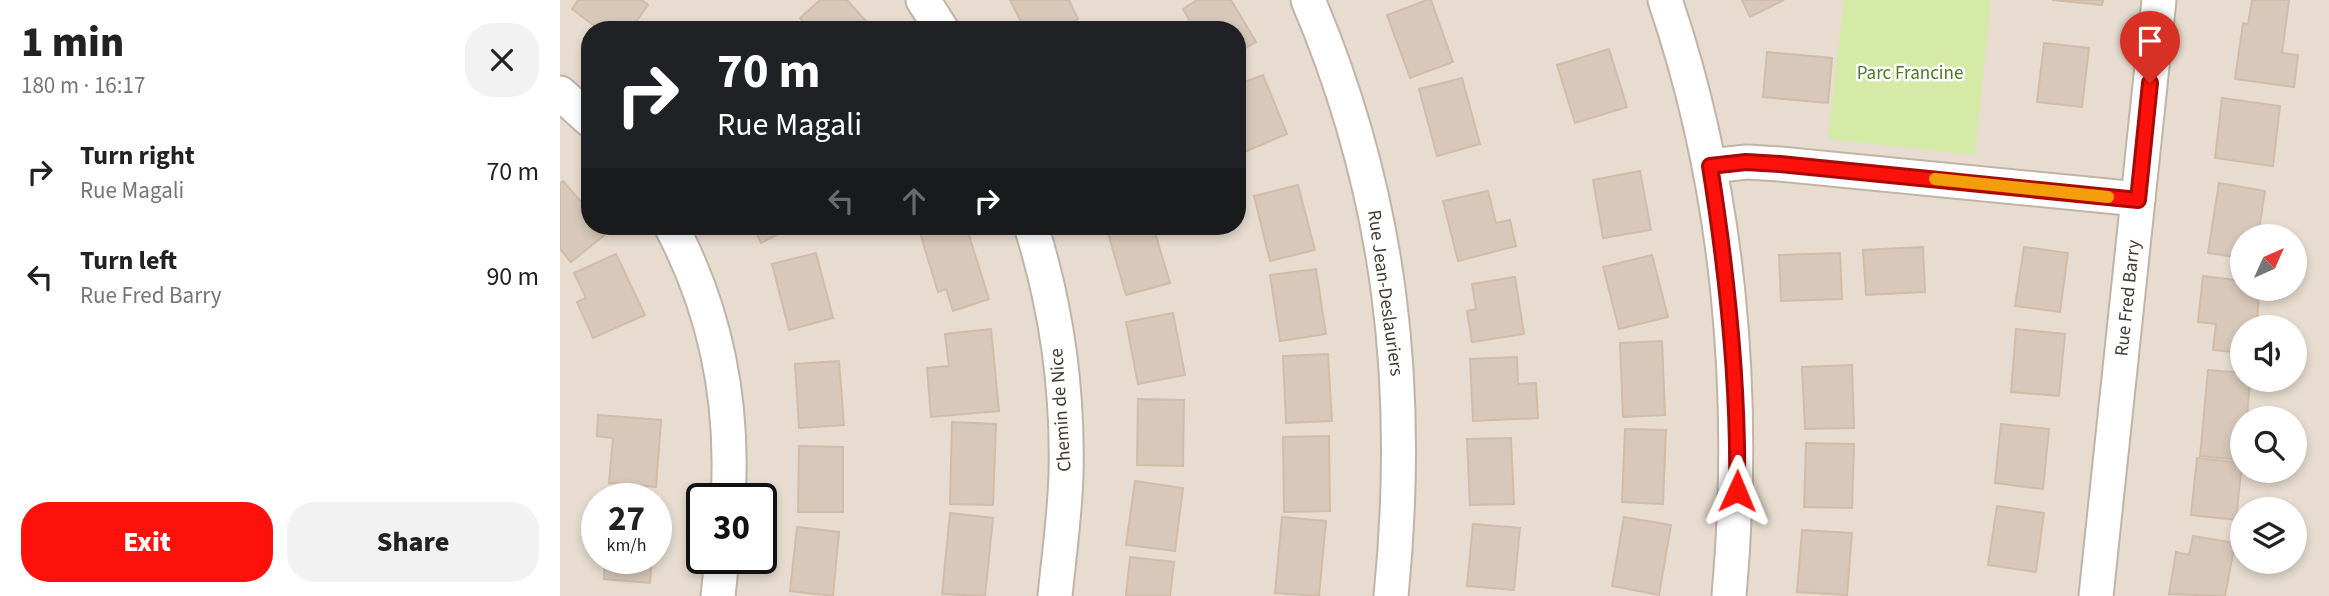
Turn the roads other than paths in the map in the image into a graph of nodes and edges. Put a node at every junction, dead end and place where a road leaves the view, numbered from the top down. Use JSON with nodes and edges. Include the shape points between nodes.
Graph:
{"nodes":[{"id":1,"x":923,"y":0,"type":"edge"},
{"id":2,"x":1308,"y":0,"type":"edge"},
{"id":3,"x":1665,"y":0,"type":"edge"},
{"id":4,"x":2159,"y":0,"type":"edge"},
{"id":5,"x":936,"y":21,"type":"edge"},
{"id":6,"x":560,"y":93,"type":"edge"},
{"id":7,"x":581,"y":112,"type":"edge"},
{"id":8,"x":1710,"y":166,"type":"junction"},
{"id":9,"x":2138,"y":200,"type":"junction"},
{"id":10,"x":675,"y":235,"type":"edge"},
{"id":11,"x":1033,"y":235,"type":"edge"},
{"id":12,"x":728,"y":483,"type":"edge"},
{"id":13,"x":720,"y":574,"type":"edge"},
{"id":14,"x":718,"y":596,"type":"edge"},
{"id":15,"x":1055,"y":596,"type":"edge"},
{"id":16,"x":1391,"y":596,"type":"edge"},
{"id":17,"x":1729,"y":596,"type":"edge"},
{"id":18,"x":2096,"y":596,"type":"edge"}],
"edges":[{"from":1,"to":5,"type":"street"},
{"from":2,"to":16,"type":"street","name":"Rue Jean-Deslauriers","via":[[1361,155],[1391,301],[1400,451]]},
{"from":3,"to":8,"type":"street"},
{"from":4,"to":9,"type":"street","name":"Rue Fred Barry"},
{"from":6,"to":7,"type":"street"},
{"from":8,"to":9,"type":"street","via":[[1780,164]]},
{"from":8,"to":17,"type":"street","via":[[1737,424]]},
{"from":9,"to":18,"type":"street","name":"Rue Fred Barry"},
{"from":10,"to":12,"type":"street","via":[[704,301],[720,357],[730,444]]},
{"from":11,"to":15,"type":"street","name":"Chemin de Nice","via":[[1054,323],[1064,397],[1066,471]]},
{"from":13,"to":14,"type":"street"}]}
